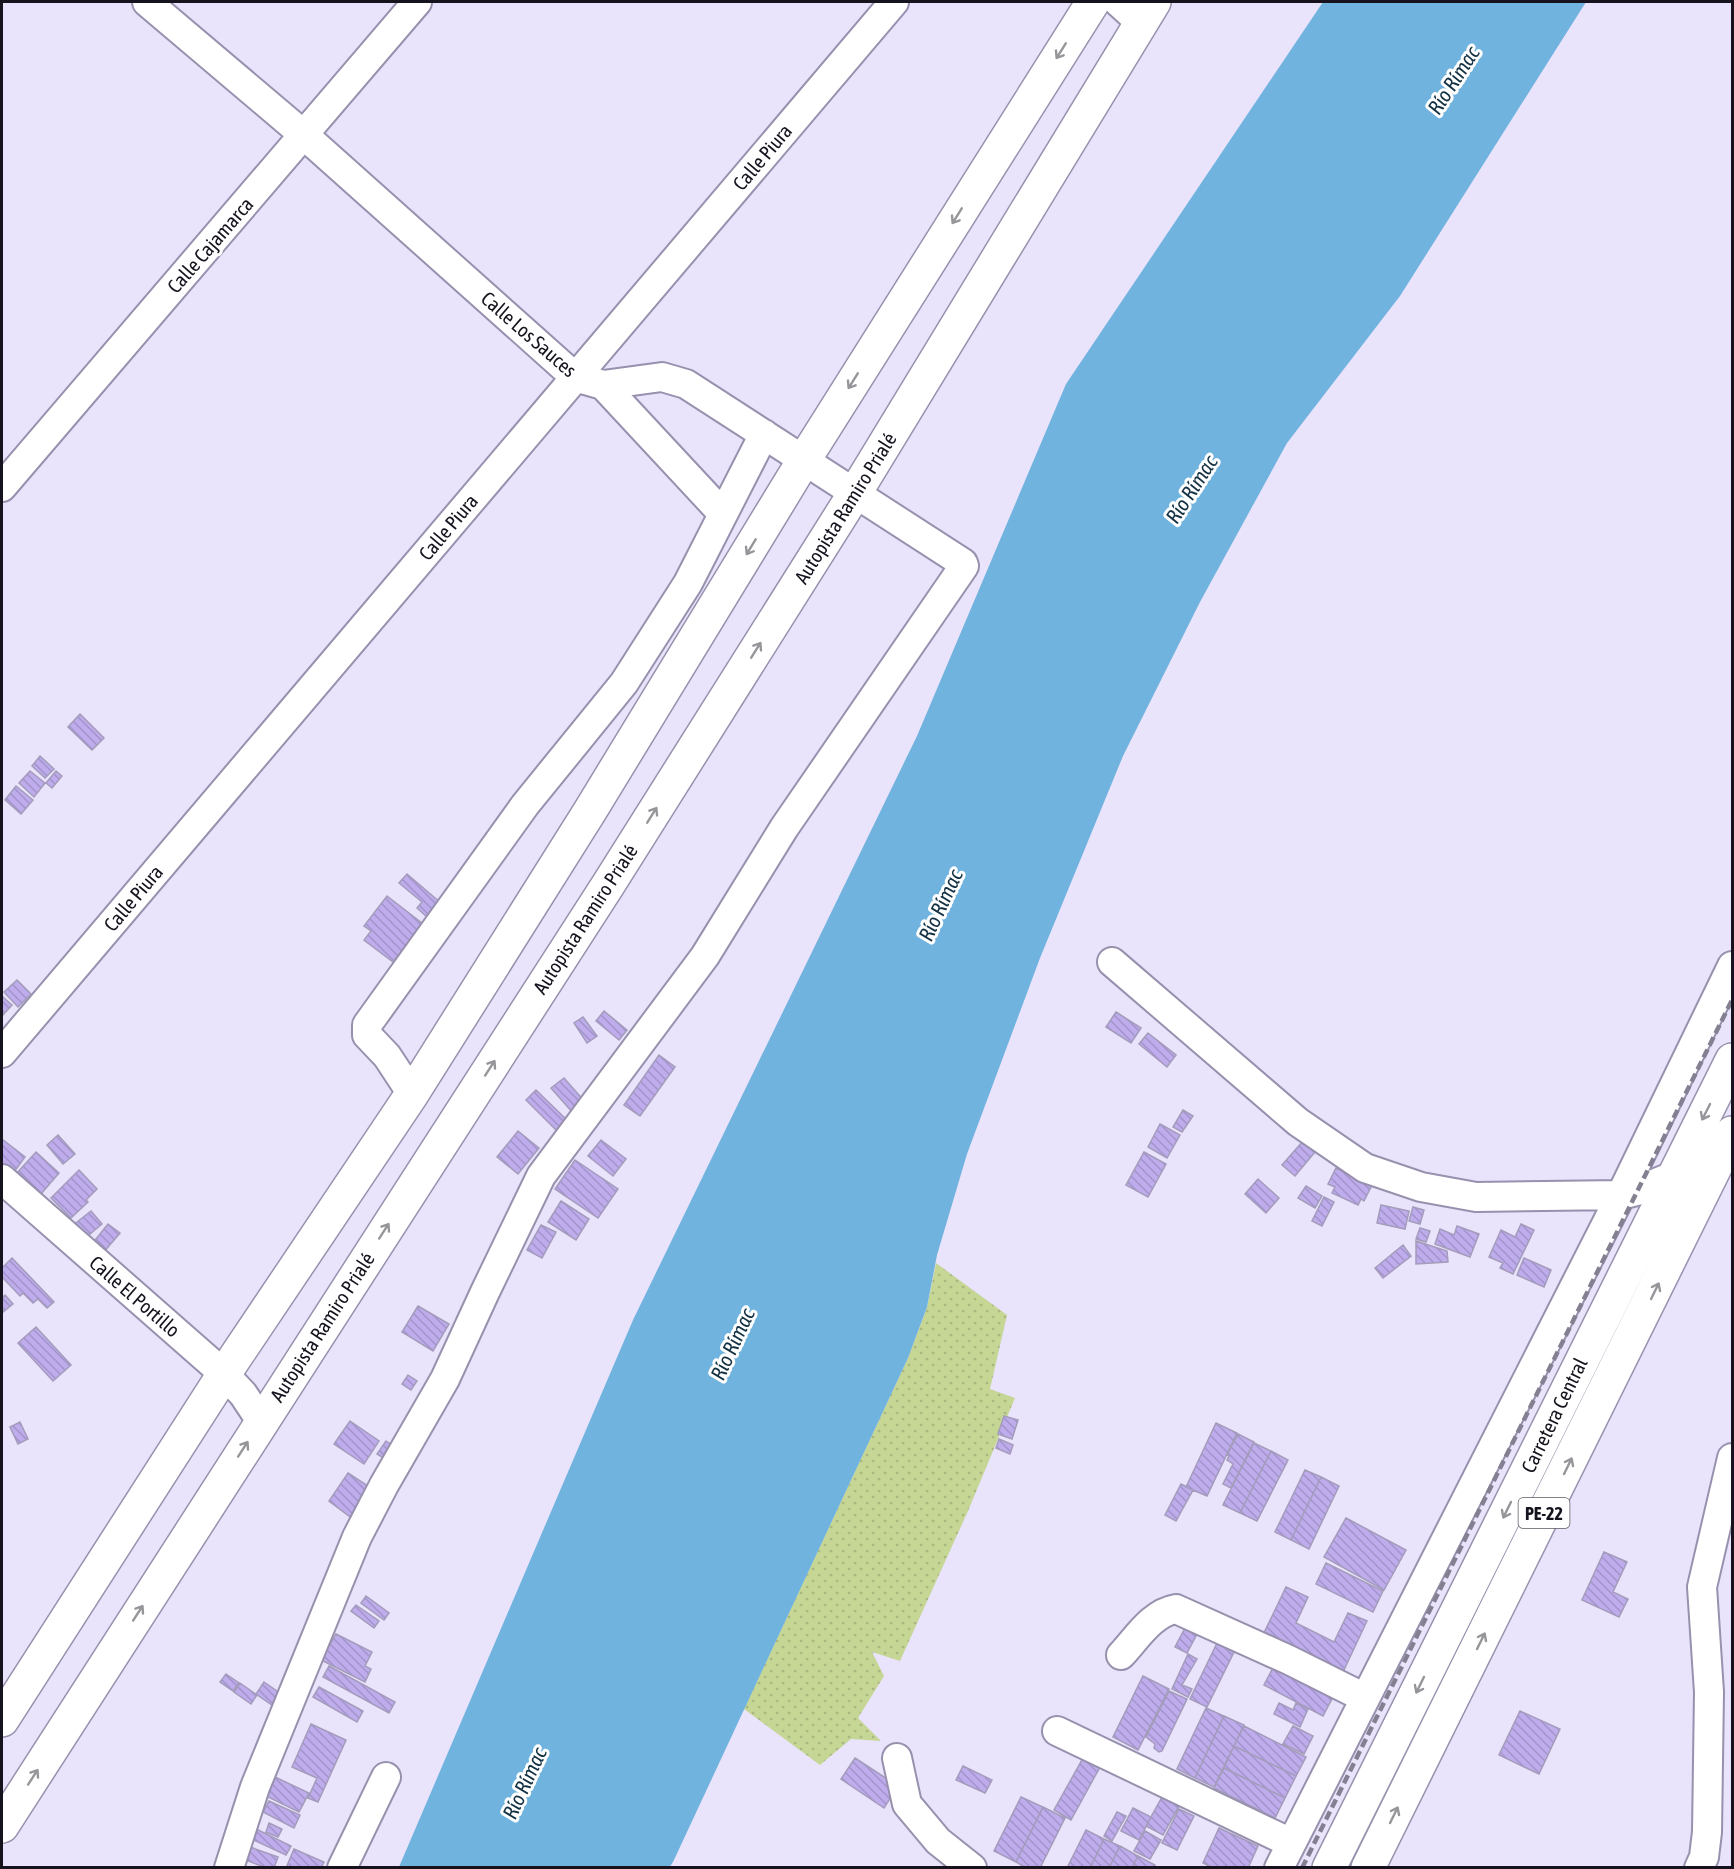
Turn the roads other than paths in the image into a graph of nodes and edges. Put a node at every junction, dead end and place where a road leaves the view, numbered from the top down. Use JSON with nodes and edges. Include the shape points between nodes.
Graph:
{"nodes":[{"id":1,"x":147,"y":2,"type":"edge"},
{"id":2,"x":417,"y":2,"type":"edge"},
{"id":3,"x":894,"y":2,"type":"edge"},
{"id":4,"x":1093,"y":2,"type":"edge"},
{"id":5,"x":1138,"y":8,"type":"edge"},
{"id":6,"x":304,"y":135,"type":"junction"},
{"id":7,"x":575,"y":377,"type":"junction"},
{"id":8,"x":603,"y":385,"type":"junction"},
{"id":9,"x":764,"y":434,"type":"junction"},
{"id":10,"x":804,"y":460,"type":"junction"},
{"id":11,"x":2,"y":487,"type":"edge"},
{"id":12,"x":855,"y":493,"type":"junction"},
{"id":13,"x":723,"y":514,"type":"junction"},
{"id":14,"x":1112,"y":962,"type":"dead end"},
{"id":15,"x":1732,"y":966,"type":"edge"},
{"id":16,"x":2,"y":1053,"type":"edge"},
{"id":17,"x":1732,"y":1060,"type":"edge"},
{"id":18,"x":412,"y":1094,"type":"junction"},
{"id":19,"x":1726,"y":1146,"type":"edge"},
{"id":20,"x":1673,"y":1176,"type":"junction"},
{"id":21,"x":2,"y":1179,"type":"edge"},
{"id":22,"x":1621,"y":1195,"type":"junction"},
{"id":23,"x":224,"y":1374,"type":"junction"},
{"id":24,"x":261,"y":1421,"type":"junction"},
{"id":25,"x":1732,"y":1458,"type":"edge"},
{"id":26,"x":1121,"y":1655,"type":"dead end"},
{"id":27,"x":1365,"y":1698,"type":"junction"},
{"id":28,"x":2,"y":1720,"type":"edge"},
{"id":29,"x":1057,"y":1731,"type":"dead end"},
{"id":30,"x":897,"y":1758,"type":"dead end"},
{"id":31,"x":386,"y":1777,"type":"dead end"},
{"id":32,"x":2,"y":1826,"type":"edge"},
{"id":33,"x":1285,"y":1855,"type":"edge"},
{"id":34,"x":229,"y":1868,"type":"edge"},
{"id":35,"x":342,"y":1868,"type":"edge"},
{"id":36,"x":972,"y":1868,"type":"edge"},
{"id":37,"x":1329,"y":1868,"type":"edge"},
{"id":38,"x":1368,"y":1868,"type":"edge"},
{"id":39,"x":1699,"y":1868,"type":"edge"}],
"edges":[{"from":1,"to":6,"type":"street","name":"Calle Los Sauces"},
{"from":2,"to":6,"type":"street","name":"Calle Cajamarca"},
{"from":3,"to":7,"type":"street","name":"Calle Piura"},
{"from":4,"to":10,"type":"highway","one_way":true},
{"from":5,"to":12,"type":"highway","name":"Autopista Ramiro Prialé"},
{"from":6,"to":7,"type":"street","name":"Calle Los Sauces"},
{"from":6,"to":11,"type":"street","name":"Calle Cajamarca"},
{"from":7,"to":8,"type":"street","name":"Calle Los Sauces"},
{"from":7,"to":16,"type":"street","name":"Calle Piura"},
{"from":8,"to":9,"type":"street","name":"Calle Los Sauces","via":[[662,377],[687,384]]},
{"from":8,"to":13,"type":"street"},
{"from":9,"to":10,"type":"street","name":"Calle Los Sauces"},
{"from":9,"to":13,"type":"street"},
{"from":10,"to":12,"type":"street","name":"Calle Los Sauces"},
{"from":10,"to":18,"type":"highway","one_way":true},
{"from":24,"to":12,"type":"highway","name":"Autopista Ramiro Prialé","one_way":true},
{"from":12,"to":34,"type":"street","name":"Calle Los Sauces","via":[[963,563],[963,569],[784,828],[705,956],[541,1176],[445,1379],[357,1537],[255,1786]]},
{"from":13,"to":18,"type":"street","via":[[688,583],[624,683],[525,805],[367,1025],[367,1035],[387,1056]]},
{"from":14,"to":22,"type":"street","via":[[1298,1122],[1365,1168],[1421,1187],[1476,1197]]},
{"from":15,"to":22,"type":"street"},
{"from":17,"to":20,"type":"highway","name":"Carretera Central","number":"PE-22","one_way":true},
{"from":18,"to":23,"type":"highway"},
{"from":19,"to":20,"type":"street"},
{"from":38,"to":19,"type":"highway","name":"Carretera Central","number":"PE-22","one_way":true},
{"from":20,"to":22,"type":"street"},
{"from":20,"to":37,"type":"highway","name":"Carretera Central","number":"PE-22","one_way":true},
{"from":21,"to":23,"type":"street","name":"Calle El Portillo"},
{"from":22,"to":27,"type":"street"},
{"from":23,"to":24,"type":"street","name":"Calle El Portillo"},
{"from":23,"to":28,"type":"highway"},
{"from":32,"to":24,"type":"highway","name":"Autopista Ramiro Prialé","one_way":true},
{"from":25,"to":39,"type":"street","via":[[1702,1587],[1709,1692],[1707,1832]]},
{"from":26,"to":27,"type":"street","via":[[1154,1619],[1165,1611],[1176,1610]]},
{"from":27,"to":33,"type":"street"},
{"from":29,"to":33,"type":"street"},
{"from":30,"to":36,"type":"street","via":[[908,1803],[938,1841]]},
{"from":31,"to":35,"type":"street"}]}
